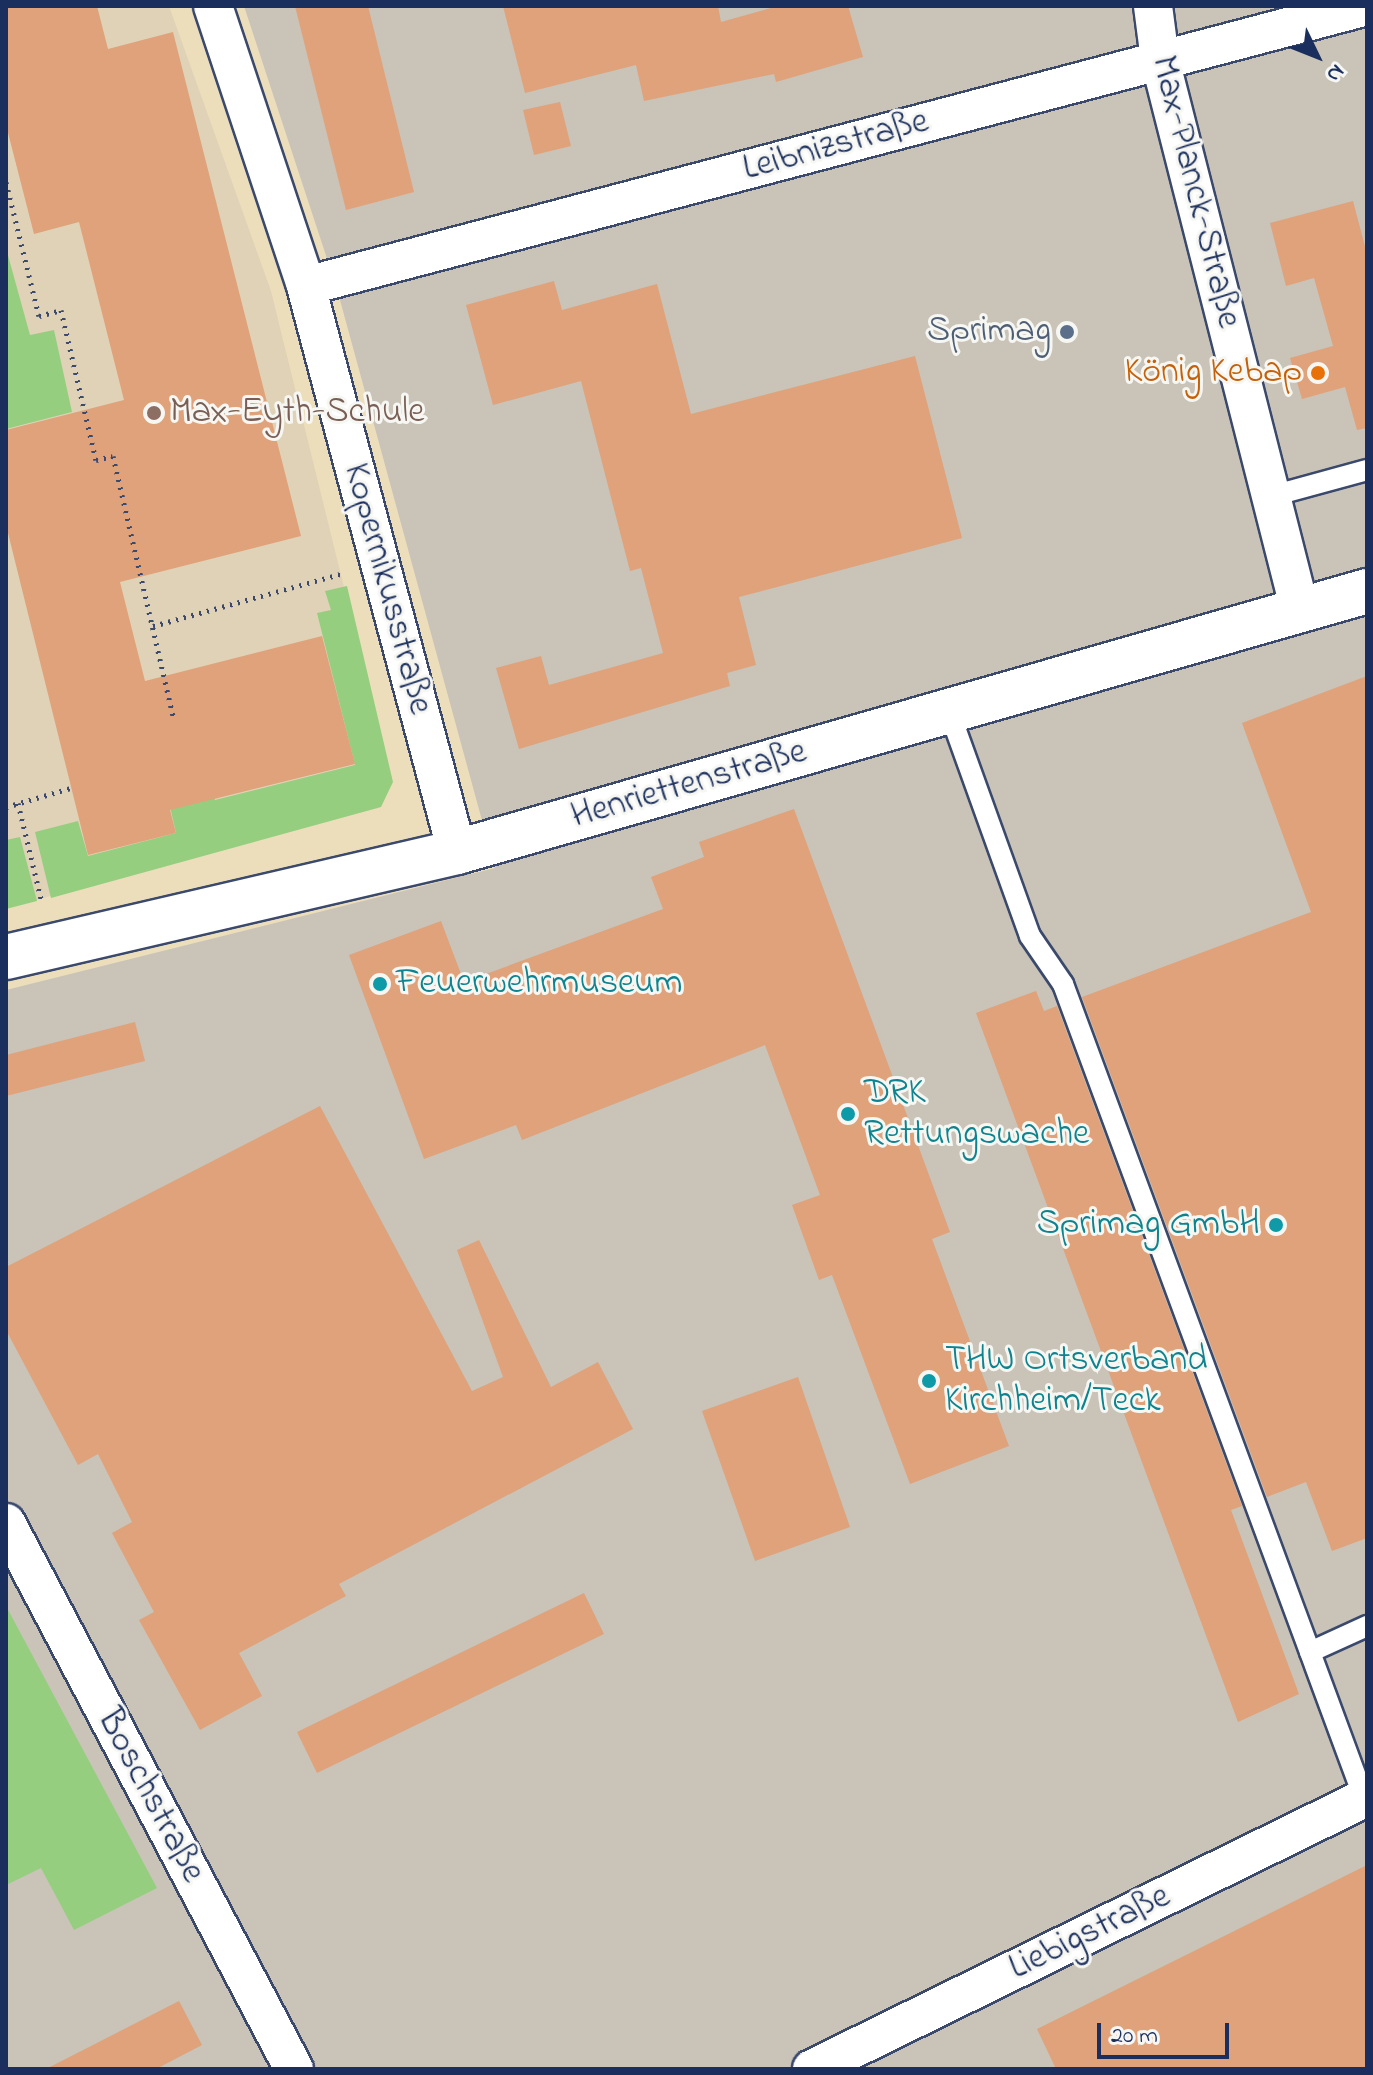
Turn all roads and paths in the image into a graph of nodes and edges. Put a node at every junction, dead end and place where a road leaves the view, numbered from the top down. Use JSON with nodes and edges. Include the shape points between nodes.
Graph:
{"nodes":[{"id":1,"x":213,"y":6,"type":"edge"},
{"id":2,"x":1153,"y":6,"type":"edge"},
{"id":3,"x":1367,"y":6,"type":"edge"},
{"id":4,"x":1160,"y":60,"type":"junction"},
{"id":5,"x":6,"y":182,"type":"edge"},
{"id":6,"x":306,"y":286,"type":"junction"},
{"id":7,"x":1367,"y":470,"type":"edge"},
{"id":8,"x":1272,"y":496,"type":"junction"},
{"id":9,"x":380,"y":564,"type":"junction"},
{"id":10,"x":1367,"y":591,"type":"edge"},
{"id":11,"x":1300,"y":610,"type":"junction"},
{"id":12,"x":153,"y":626,"type":"junction"},
{"id":13,"x":949,"y":711,"type":"junction"},
{"id":14,"x":174,"y":720,"type":"dead end"},
{"id":15,"x":71,"y":788,"type":"dead end"},
{"id":16,"x":18,"y":803,"type":"junction"},
{"id":17,"x":6,"y":807,"type":"edge"},
{"id":18,"x":457,"y":852,"type":"junction"},
{"id":19,"x":53,"y":946,"type":"junction"},
{"id":20,"x":6,"y":957,"type":"edge"},
{"id":21,"x":6,"y":1523,"type":"edge"},
{"id":22,"x":1367,"y":1626,"type":"edge"},
{"id":23,"x":1310,"y":1652,"type":"junction"},
{"id":24,"x":1365,"y":1797,"type":"edge"},
{"id":25,"x":294,"y":2069,"type":"edge"},
{"id":26,"x":812,"y":2069,"type":"edge"}],
"edges":[{"from":1,"to":6,"type":"street","name":"Kopernikusstraße"},
{"from":2,"to":4,"type":"street","name":"Max-Planck-Straße"},
{"from":3,"to":4,"type":"street","name":"Leibnizstraße"},
{"from":4,"to":6,"type":"street","name":"Leibnizstraße"},
{"from":4,"to":8,"type":"street","name":"Max-Planck-Straße"},
{"from":5,"to":12,"type":"path","via":[[39,316],[61,310],[96,460],[113,456]]},
{"from":6,"to":9,"type":"street","name":"Kopernikusstraße"},
{"from":7,"to":8,"type":"lane"},
{"from":8,"to":11,"type":"street","name":"Max-Planck-Straße"},
{"from":9,"to":12,"type":"path"},
{"from":9,"to":18,"type":"street","name":"Kopernikusstraße"},
{"from":10,"to":11,"type":"street","name":"Henriettenstraße"},
{"from":11,"to":13,"type":"street","name":"Henriettenstraße"},
{"from":12,"to":14,"type":"path"},
{"from":13,"to":18,"type":"street","name":"Henriettenstraße"},
{"from":13,"to":23,"type":"lane","via":[[1030,936],[1063,984]]},
{"from":15,"to":16,"type":"path"},
{"from":16,"to":17,"type":"path"},
{"from":16,"to":19,"type":"path"},
{"from":18,"to":19,"type":"street","name":"Henriettenstraße"},
{"from":19,"to":20,"type":"street","name":"Henriettenstraße"},
{"from":21,"to":25,"type":"street","name":"Boschstraße"},
{"from":22,"to":23,"type":"lane"},
{"from":23,"to":24,"type":"lane"},
{"from":24,"to":26,"type":"street","name":"Liebigstraße"}]}
